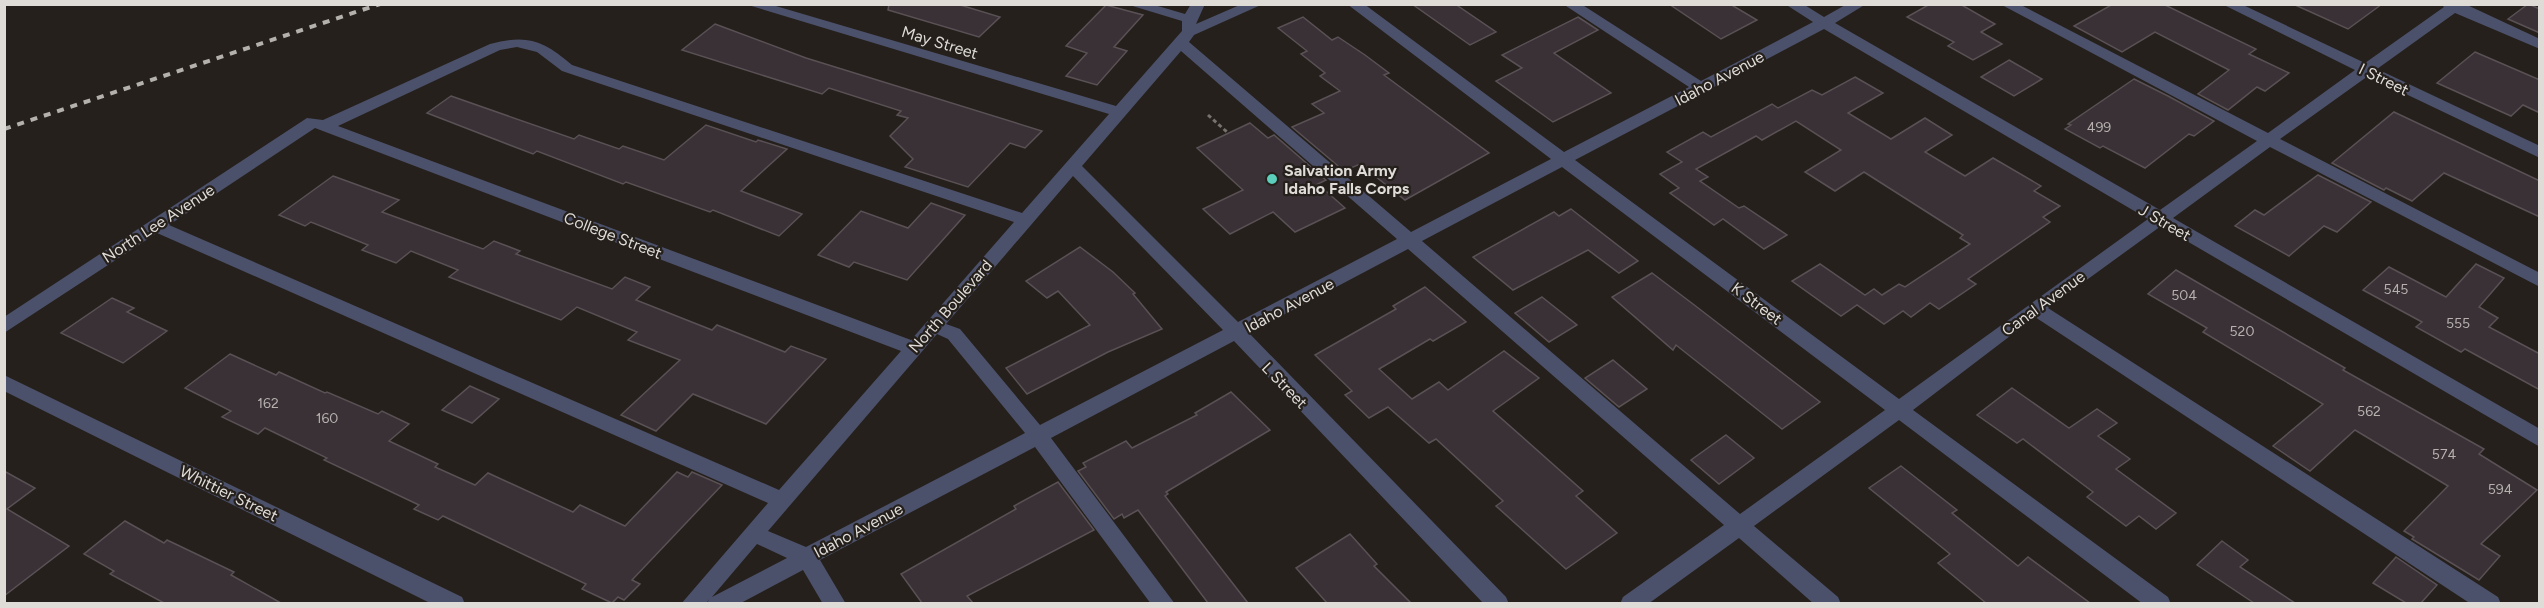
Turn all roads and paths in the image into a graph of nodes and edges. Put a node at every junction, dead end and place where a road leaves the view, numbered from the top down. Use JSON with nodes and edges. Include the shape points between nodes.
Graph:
{"nodes":[{"id":1,"x":752,"y":4,"type":"edge"},
{"id":2,"x":1133,"y":4,"type":"edge"},
{"id":3,"x":1198,"y":4,"type":"edge"},
{"id":4,"x":1256,"y":4,"type":"edge"},
{"id":5,"x":1354,"y":4,"type":"edge"},
{"id":6,"x":1570,"y":4,"type":"edge"},
{"id":7,"x":1792,"y":4,"type":"edge"},
{"id":8,"x":1859,"y":4,"type":"edge"},
{"id":9,"x":2007,"y":4,"type":"edge"},
{"id":10,"x":2229,"y":4,"type":"edge"},
{"id":11,"x":2453,"y":5,"type":"edge"},
{"id":12,"x":1824,"y":23,"type":"junction"},
{"id":13,"x":1186,"y":31,"type":"junction"},
{"id":14,"x":2540,"y":45,"type":"edge"},
{"id":15,"x":2366,"y":70,"type":"junction"},
{"id":16,"x":1701,"y":88,"type":"junction"},
{"id":17,"x":1118,"y":112,"type":"junction"},
{"id":18,"x":1208,"y":115,"type":"dead end"},
{"id":19,"x":318,"y":124,"type":"junction"},
{"id":20,"x":1227,"y":132,"type":"dead end"},
{"id":21,"x":2269,"y":140,"type":"junction"},
{"id":22,"x":2540,"y":153,"type":"edge"},
{"id":23,"x":1564,"y":159,"type":"junction"},
{"id":24,"x":1072,"y":166,"type":"junction"},
{"id":25,"x":2159,"y":219,"type":"junction"},
{"id":26,"x":1025,"y":220,"type":"junction"},
{"id":27,"x":155,"y":226,"type":"junction"},
{"id":28,"x":1410,"y":241,"type":"junction"},
{"id":29,"x":2540,"y":281,"type":"edge"},
{"id":30,"x":2035,"y":308,"type":"junction"},
{"id":31,"x":932,"y":325,"type":"junction"},
{"id":32,"x":4,"y":326,"type":"edge"},
{"id":33,"x":1237,"y":333,"type":"junction"},
{"id":34,"x":913,"y":348,"type":"junction"},
{"id":35,"x":4,"y":382,"type":"edge"},
{"id":36,"x":1900,"y":409,"type":"junction"},
{"id":37,"x":1038,"y":435,"type":"junction"},
{"id":38,"x":2540,"y":438,"type":"edge"},
{"id":39,"x":782,"y":500,"type":"junction"},
{"id":40,"x":1740,"y":525,"type":"junction"},
{"id":41,"x":753,"y":533,"type":"junction"},
{"id":42,"x":807,"y":557,"type":"junction"},
{"id":43,"x":454,"y":603,"type":"edge"},
{"id":44,"x":692,"y":603,"type":"edge"},
{"id":45,"x":718,"y":603,"type":"edge"},
{"id":46,"x":835,"y":603,"type":"edge"},
{"id":47,"x":1164,"y":603,"type":"edge"},
{"id":48,"x":1497,"y":603,"type":"edge"},
{"id":49,"x":1631,"y":603,"type":"edge"},
{"id":50,"x":1830,"y":603,"type":"edge"},
{"id":51,"x":2160,"y":603,"type":"edge"},
{"id":52,"x":2490,"y":603,"type":"edge"}],
"edges":[{"from":1,"to":17,"type":"street","name":"May Street"},
{"from":2,"to":13,"type":"street"},
{"from":3,"to":13,"type":"street","name":"North Boulevard"},
{"from":4,"to":13,"type":"street"},
{"from":5,"to":23,"type":"street","name":"K Street"},
{"from":6,"to":16,"type":"street"},
{"from":7,"to":12,"type":"street","name":"J Street"},
{"from":8,"to":12,"type":"street","name":"Idaho Avenue"},
{"from":9,"to":21,"type":"street"},
{"from":10,"to":15,"type":"street","name":"I Street"},
{"from":11,"to":14,"type":"street"},
{"from":11,"to":15,"type":"street","name":"Canal Avenue"},
{"from":12,"to":16,"type":"street","name":"Idaho Avenue"},
{"from":12,"to":25,"type":"street","name":"J Street"},
{"from":13,"to":17,"type":"street","name":"North Boulevard"},
{"from":13,"to":28,"type":"street"},
{"from":15,"to":21,"type":"street","name":"Canal Avenue"},
{"from":15,"to":22,"type":"street","name":"I Street"},
{"from":16,"to":23,"type":"street","name":"Idaho Avenue"},
{"from":17,"to":24,"type":"street","name":"North Boulevard"},
{"from":18,"to":20,"type":"path"},
{"from":19,"to":26,"type":"street","name":"North Lee Avenue","via":[[495,47],[512,41],[529,42],[567,68]]},
{"from":19,"to":27,"type":"street","name":"North Lee Avenue"},
{"from":19,"to":34,"type":"street","name":"College Street"},
{"from":21,"to":25,"type":"street","name":"Canal Avenue"},
{"from":21,"to":29,"type":"street"},
{"from":23,"to":28,"type":"street","name":"Idaho Avenue"},
{"from":23,"to":36,"type":"street","name":"K Street"},
{"from":24,"to":26,"type":"street","name":"North Boulevard"},
{"from":24,"to":33,"type":"street","name":"L Street"},
{"from":25,"to":30,"type":"street","name":"Canal Avenue"},
{"from":25,"to":38,"type":"street","name":"J Street"},
{"from":26,"to":31,"type":"street","name":"North Boulevard"},
{"from":27,"to":32,"type":"street","name":"North Lee Avenue"},
{"from":27,"to":39,"type":"street"},
{"from":28,"to":33,"type":"street","name":"Idaho Avenue"},
{"from":28,"to":40,"type":"street"},
{"from":30,"to":36,"type":"street","name":"Canal Avenue"},
{"from":30,"to":52,"type":"street"},
{"from":31,"to":34,"type":"street","name":"North Boulevard"},
{"from":31,"to":37,"type":"street","via":[[954,334]]},
{"from":33,"to":37,"type":"street","name":"Idaho Avenue"},
{"from":33,"to":48,"type":"street","name":"L Street"},
{"from":34,"to":39,"type":"street","name":"North Boulevard"},
{"from":35,"to":43,"type":"street","name":"Whittier Street"},
{"from":36,"to":40,"type":"street","name":"Canal Avenue"},
{"from":36,"to":51,"type":"street","name":"K Street"},
{"from":37,"to":42,"type":"street","name":"Idaho Avenue"},
{"from":37,"to":47,"type":"street"},
{"from":39,"to":41,"type":"street","name":"North Boulevard"},
{"from":40,"to":49,"type":"street","name":"Canal Avenue"},
{"from":40,"to":50,"type":"street"},
{"from":41,"to":42,"type":"street"},
{"from":41,"to":44,"type":"street","name":"North Boulevard"},
{"from":42,"to":45,"type":"street","name":"Idaho Avenue"},
{"from":42,"to":46,"type":"street"}]}
